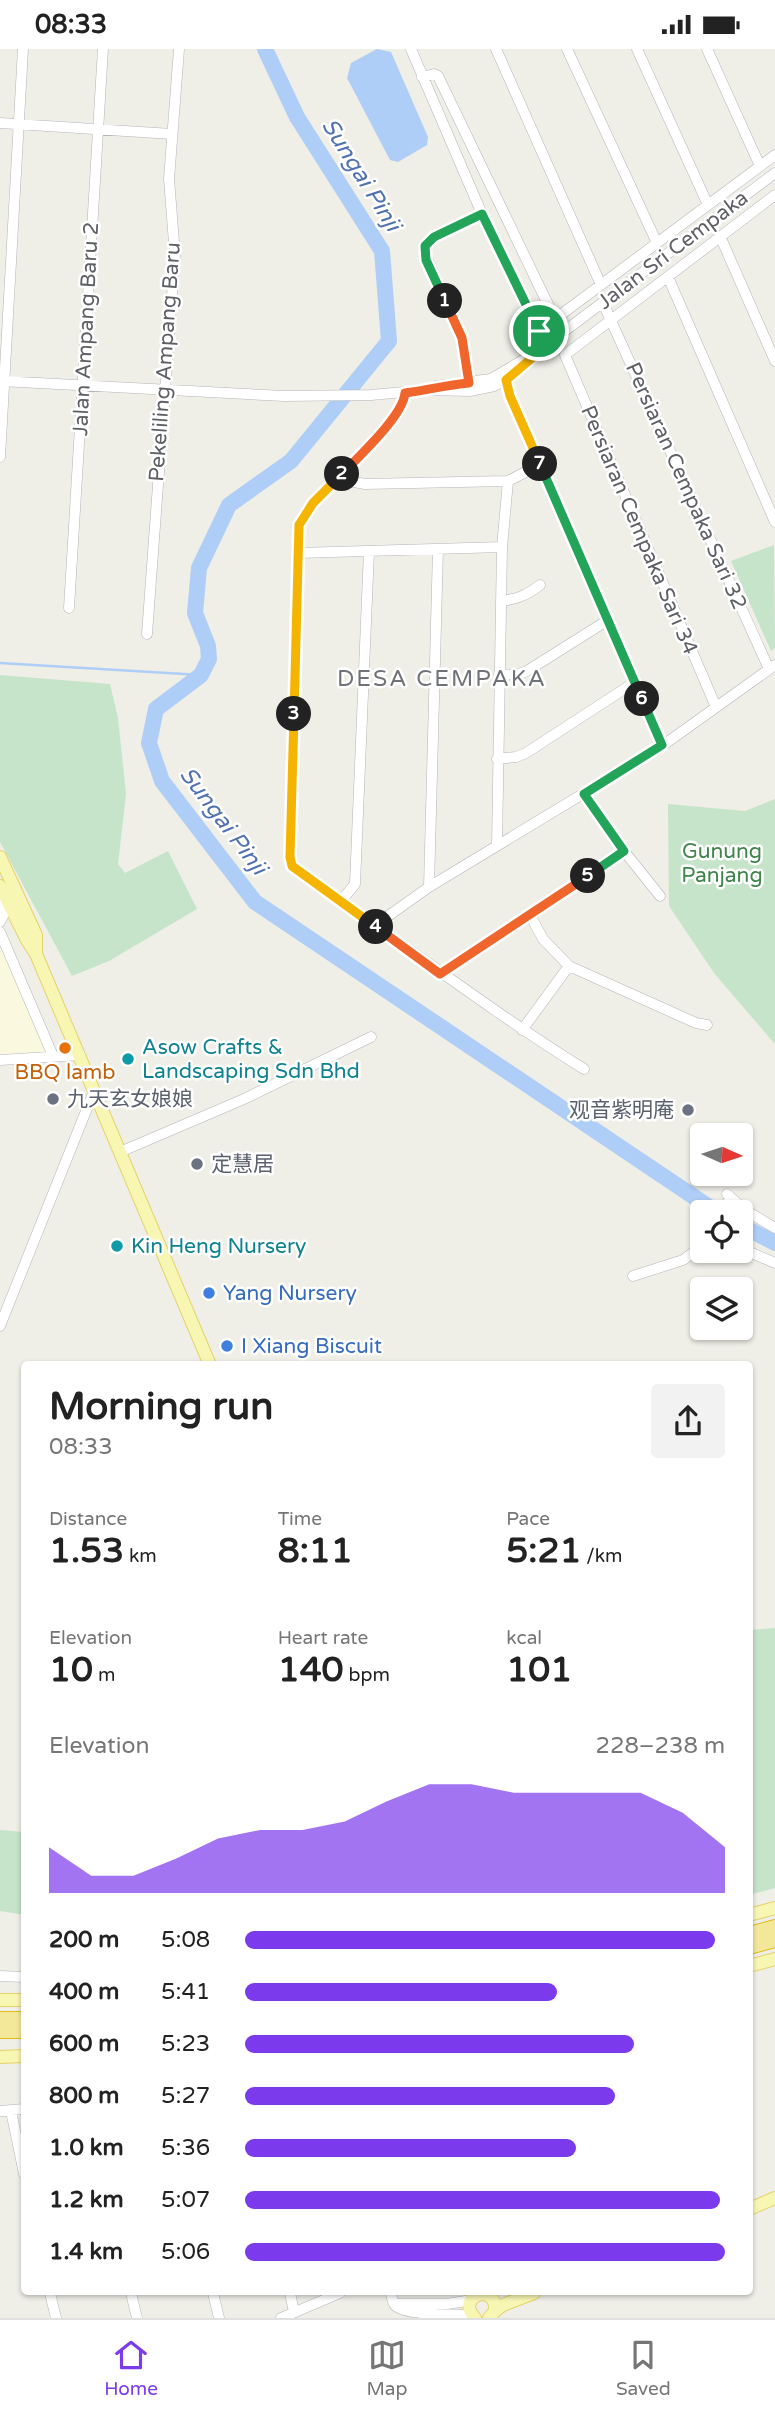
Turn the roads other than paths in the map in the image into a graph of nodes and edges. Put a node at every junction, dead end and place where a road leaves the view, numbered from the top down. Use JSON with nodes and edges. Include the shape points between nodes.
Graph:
{"nodes":[{"id":1,"x":23,"y":49,"type":"edge"},
{"id":2,"x":103,"y":49,"type":"edge"},
{"id":3,"x":179,"y":49,"type":"edge"},
{"id":4,"x":411,"y":49,"type":"edge"},
{"id":5,"x":496,"y":49,"type":"edge"},
{"id":6,"x":567,"y":49,"type":"edge"},
{"id":7,"x":637,"y":49,"type":"edge"},
{"id":8,"x":707,"y":49,"type":"edge"},
{"id":9,"x":422,"y":77,"type":"junction"},
{"id":10,"x":0,"y":123,"type":"edge"},
{"id":11,"x":19,"y":124,"type":"junction"},
{"id":12,"x":98,"y":129,"type":"junction"},
{"id":13,"x":172,"y":134,"type":"junction"},
{"id":14,"x":775,"y":155,"type":"edge"},
{"id":15,"x":760,"y":166,"type":"junction"},
{"id":16,"x":775,"y":173,"type":"edge"},
{"id":17,"x":775,"y":197,"type":"edge"},
{"id":18,"x":708,"y":205,"type":"junction"},
{"id":19,"x":482,"y":214,"type":"junction"},
{"id":20,"x":720,"y":236,"type":"junction"},
{"id":21,"x":657,"y":243,"type":"junction"},
{"id":22,"x":668,"y":277,"type":"junction"},
{"id":23,"x":601,"y":285,"type":"junction"},
{"id":24,"x":603,"y":303,"type":"junction"},
{"id":25,"x":555,"y":319,"type":"junction"},
{"id":26,"x":611,"y":320,"type":"junction"},
{"id":27,"x":539,"y":331,"type":"junction"},
{"id":28,"x":547,"y":345,"type":"junction"},
{"id":29,"x":538,"y":352,"type":"junction"},
{"id":30,"x":775,"y":361,"type":"edge"},
{"id":31,"x":513,"y":367,"type":"junction"},
{"id":32,"x":506,"y":380,"type":"junction"},
{"id":33,"x":2,"y":381,"type":"edge"},
{"id":34,"x":471,"y":385,"type":"junction"},
{"id":35,"x":83,"y":386,"type":"junction"},
{"id":36,"x":163,"y":392,"type":"junction"},
{"id":37,"x":405,"y":393,"type":"junction"},
{"id":38,"x":0,"y":457,"type":"edge"},
{"id":39,"x":541,"y":464,"type":"junction"},
{"id":40,"x":337,"y":479,"type":"junction"},
{"id":41,"x":508,"y":481,"type":"junction"},
{"id":42,"x":775,"y":522,"type":"edge"},
{"id":43,"x":502,"y":547,"type":"junction"},
{"id":44,"x":438,"y":549,"type":"junction"},
{"id":45,"x":369,"y":551,"type":"junction"},
{"id":46,"x":298,"y":553,"type":"junction"},
{"id":47,"x":540,"y":585,"type":"dead end"},
{"id":48,"x":501,"y":601,"type":"junction"},
{"id":49,"x":69,"y":608,"type":"dead end"},
{"id":50,"x":608,"y":620,"type":"junction"},
{"id":51,"x":147,"y":634,"type":"dead end"},
{"id":52,"x":772,"y":667,"type":"edge"},
{"id":53,"x":499,"y":674,"type":"junction"},
{"id":54,"x":635,"y":682,"type":"junction"},
{"id":55,"x":716,"y":707,"type":"junction"},
{"id":56,"x":662,"y":745,"type":"junction"},
{"id":57,"x":497,"y":759,"type":"junction"},
{"id":58,"x":584,"y":794,"type":"junction"},
{"id":59,"x":497,"y":845,"type":"junction"},
{"id":60,"x":624,"y":851,"type":"junction"},
{"id":61,"x":0,"y":857,"type":"edge"},
{"id":62,"x":429,"y":887,"type":"junction"},
{"id":63,"x":1,"y":888,"type":"edge"},
{"id":64,"x":660,"y":896,"type":"dead end"},
{"id":65,"x":341,"y":901,"type":"junction"},
{"id":66,"x":530,"y":915,"type":"junction"},
{"id":67,"x":0,"y":923,"type":"edge"},
{"id":68,"x":374,"y":926,"type":"junction"},
{"id":69,"x":0,"y":932,"type":"edge"},
{"id":70,"x":23,"y":932,"type":"junction"},
{"id":71,"x":36,"y":954,"type":"junction"},
{"id":72,"x":569,"y":966,"type":"junction"},
{"id":73,"x":440,"y":974,"type":"junction"},
{"id":74,"x":707,"y":1025,"type":"dead end"},
{"id":75,"x":522,"y":1030,"type":"junction"},
{"id":76,"x":371,"y":1037,"type":"dead end"},
{"id":77,"x":80,"y":1055,"type":"junction"},
{"id":78,"x":53,"y":1056,"type":"junction"},
{"id":79,"x":0,"y":1060,"type":"edge"},
{"id":80,"x":584,"y":1069,"type":"dead end"},
{"id":81,"x":94,"y":1091,"type":"junction"},
{"id":82,"x":120,"y":1152,"type":"junction"},
{"id":83,"x":753,"y":1215,"type":"edge"},
{"id":84,"x":775,"y":1228,"type":"edge"},
{"id":85,"x":690,"y":1254,"type":"edge"},
{"id":86,"x":753,"y":1254,"type":"edge"},
{"id":87,"x":775,"y":1263,"type":"edge"},
{"id":88,"x":633,"y":1276,"type":"dead end"},
{"id":89,"x":0,"y":1326,"type":"edge"},
{"id":90,"x":208,"y":1361,"type":"edge"},
{"id":91,"x":775,"y":1908,"type":"edge"},
{"id":92,"x":753,"y":1914,"type":"edge"},
{"id":93,"x":775,"y":1927,"type":"edge"},
{"id":94,"x":753,"y":1933,"type":"edge"},
{"id":95,"x":775,"y":1940,"type":"edge"},
{"id":96,"x":753,"y":1946,"type":"edge"},
{"id":97,"x":775,"y":1959,"type":"edge"},
{"id":98,"x":753,"y":1965,"type":"edge"},
{"id":99,"x":0,"y":1976,"type":"edge"},
{"id":100,"x":21,"y":1977,"type":"edge"},
{"id":101,"x":0,"y":2000,"type":"edge"},
{"id":102,"x":21,"y":2000,"type":"edge"},
{"id":103,"x":0,"y":2019,"type":"edge"},
{"id":104,"x":21,"y":2019,"type":"edge"},
{"id":105,"x":0,"y":2031,"type":"edge"},
{"id":106,"x":21,"y":2031,"type":"edge"},
{"id":107,"x":21,"y":2056,"type":"edge"},
{"id":108,"x":0,"y":2057,"type":"edge"},
{"id":109,"x":6,"y":2111,"type":"edge"},
{"id":110,"x":21,"y":2164,"type":"edge"},
{"id":111,"x":775,"y":2198,"type":"edge"},
{"id":112,"x":753,"y":2207,"type":"edge"},
{"id":113,"x":50,"y":2295,"type":"edge"},
{"id":114,"x":131,"y":2295,"type":"edge"},
{"id":115,"x":213,"y":2295,"type":"edge"},
{"id":116,"x":290,"y":2295,"type":"edge"},
{"id":117,"x":335,"y":2295,"type":"edge"},
{"id":118,"x":458,"y":2295,"type":"edge"},
{"id":119,"x":506,"y":2295,"type":"edge"},
{"id":120,"x":529,"y":2295,"type":"edge"},
{"id":121,"x":392,"y":2298,"type":"edge"},
{"id":122,"x":486,"y":2303,"type":"edge"},
{"id":123,"x":447,"y":2304,"type":"junction"},
{"id":124,"x":294,"y":2312,"type":"junction"},
{"id":125,"x":474,"y":2317,"type":"edge"},
{"id":126,"x":56,"y":2318,"type":"edge"},
{"id":127,"x":137,"y":2318,"type":"edge"},
{"id":128,"x":219,"y":2318,"type":"edge"},
{"id":129,"x":281,"y":2318,"type":"edge"}],
"edges":[{"from":1,"to":11,"type":"street"},
{"from":2,"to":12,"type":"street","name":"Jalan Ampang Baru 2"},
{"from":3,"to":13,"type":"street","name":"Pekeliling Ampang Baru"},
{"from":4,"to":9,"type":"street"},
{"from":5,"to":23,"type":"street"},
{"from":6,"to":21,"type":"street"},
{"from":7,"to":18,"type":"street"},
{"from":8,"to":15,"type":"street"},
{"from":9,"to":19,"type":"street"},
{"from":9,"to":25,"type":"street","via":[[438,76]]},
{"from":10,"to":11,"type":"street"},
{"from":11,"to":12,"type":"street"},
{"from":11,"to":33,"type":"street"},
{"from":12,"to":13,"type":"street"},
{"from":12,"to":35,"type":"street","name":"Jalan Ampang Baru 2"},
{"from":13,"to":36,"type":"street","name":"Pekeliling Ampang Baru","via":[[169,179],[174,255]]},
{"from":14,"to":15,"type":"street"},
{"from":15,"to":18,"type":"street"},
{"from":16,"to":24,"type":"street","name":"Jalan Sri Cempaka"},
{"from":17,"to":20,"type":"street"},
{"from":18,"to":21,"type":"street"},
{"from":19,"to":27,"type":"street"},
{"from":19,"to":34,"type":"street","via":[[434,237],[425,253],[462,338]]},
{"from":20,"to":22,"type":"street"},
{"from":20,"to":30,"type":"street"},
{"from":21,"to":23,"type":"street"},
{"from":22,"to":26,"type":"street"},
{"from":22,"to":42,"type":"street"},
{"from":23,"to":25,"type":"street"},
{"from":24,"to":26,"type":"street","name":"Persiaran Cempaka Sari 32"},
{"from":24,"to":28,"type":"street","name":"Jalan Sri Cempaka"},
{"from":25,"to":27,"type":"street"},
{"from":26,"to":52,"type":"street","name":"Persiaran Cempaka Sari 32"},
{"from":26,"to":55,"type":"street","name":"Persiaran Cempaka Sari 34","via":[[565,358]]},
{"from":27,"to":28,"type":"street"},
{"from":28,"to":29,"type":"street","name":"Jalan Sri Cempaka"},
{"from":29,"to":31,"type":"street","name":"Jalan Sri Cempaka"},
{"from":29,"to":32,"type":"street","name":"Jalan Sri Cempaka"},
{"from":31,"to":32,"type":"street"},
{"from":31,"to":34,"type":"street","name":"Jalan Sri Cempaka"},
{"from":32,"to":34,"type":"street","name":"Jalan Sri Cempaka","via":[[494,386]]},
{"from":32,"to":39,"type":"street"},
{"from":33,"to":35,"type":"street","name":"Jalan Sri Cempaka"},
{"from":33,"to":38,"type":"street"},
{"from":34,"to":37,"type":"street","name":"Jalan Sri Cempaka"},
{"from":35,"to":36,"type":"street","name":"Jalan Sri Cempaka"},
{"from":35,"to":49,"type":"street","name":"Jalan Ampang Baru 2"},
{"from":36,"to":37,"type":"street","name":"Jalan Sri Cempaka"},
{"from":36,"to":51,"type":"street","name":"Pekeliling Ampang Baru"},
{"from":37,"to":40,"type":"street","via":[[387,427]]},
{"from":39,"to":41,"type":"street"},
{"from":39,"to":50,"type":"street"},
{"from":40,"to":41,"type":"street","via":[[365,484]]},
{"from":40,"to":46,"type":"street","via":[[299,525]]},
{"from":41,"to":43,"type":"street"},
{"from":43,"to":44,"type":"street"},
{"from":43,"to":48,"type":"street"},
{"from":44,"to":45,"type":"street"},
{"from":44,"to":62,"type":"street"},
{"from":45,"to":46,"type":"street"},
{"from":45,"to":65,"type":"street","via":[[355,884]]},
{"from":46,"to":65,"type":"street","via":[[290,857],[292,866]]},
{"from":47,"to":48,"type":"street","via":[[514,600]]},
{"from":48,"to":53,"type":"street"},
{"from":50,"to":53,"type":"street","via":[[527,671]]},
{"from":50,"to":54,"type":"street"},
{"from":52,"to":55,"type":"street"},
{"from":53,"to":57,"type":"street"},
{"from":54,"to":56,"type":"street"},
{"from":54,"to":57,"type":"street","via":[[526,753]]},
{"from":55,"to":56,"type":"street"},
{"from":56,"to":58,"type":"street"},
{"from":57,"to":59,"type":"street"},
{"from":58,"to":59,"type":"street"},
{"from":58,"to":60,"type":"street"},
{"from":59,"to":62,"type":"street"},
{"from":60,"to":64,"type":"street"},
{"from":60,"to":66,"type":"street"},
{"from":61,"to":71,"type":"main road","via":[[36,935]]},
{"from":62,"to":68,"type":"street"},
{"from":63,"to":67,"type":"street"},
{"from":63,"to":70,"type":"main road"},
{"from":65,"to":68,"type":"street"},
{"from":66,"to":72,"type":"street","via":[[543,939]]},
{"from":66,"to":73,"type":"street"},
{"from":67,"to":70,"type":"street"},
{"from":68,"to":73,"type":"street"},
{"from":69,"to":78,"type":"street"},
{"from":70,"to":71,"type":"main road"},
{"from":71,"to":77,"type":"main road"},
{"from":72,"to":74,"type":"street"},
{"from":72,"to":75,"type":"street"},
{"from":73,"to":75,"type":"street"},
{"from":75,"to":80,"type":"street"},
{"from":76,"to":82,"type":"street"},
{"from":77,"to":78,"type":"street"},
{"from":77,"to":81,"type":"main road"},
{"from":78,"to":79,"type":"street"},
{"from":81,"to":82,"type":"main road"},
{"from":81,"to":89,"type":"street"},
{"from":82,"to":90,"type":"main road"},
{"from":83,"to":84,"type":"street"},
{"from":85,"to":88,"type":"street"},
{"from":86,"to":87,"type":"street"},
{"from":91,"to":92,"type":"main road"},
{"from":93,"to":94,"type":"highway"},
{"from":95,"to":96,"type":"highway"},
{"from":97,"to":98,"type":"main road"},
{"from":99,"to":100,"type":"street"},
{"from":101,"to":102,"type":"main road"},
{"from":103,"to":104,"type":"highway"},
{"from":105,"to":106,"type":"highway"},
{"from":107,"to":108,"type":"main road"},
{"from":109,"to":110,"type":"street"},
{"from":111,"to":112,"type":"main road"},
{"from":113,"to":126,"type":"street"},
{"from":114,"to":127,"type":"street"},
{"from":115,"to":128,"type":"street"},
{"from":116,"to":124,"type":"street"},
{"from":117,"to":124,"type":"street"},
{"from":118,"to":123,"type":"street"},
{"from":119,"to":122,"type":"main road"},
{"from":120,"to":122,"type":"main road","via":[[503,2305]]},
{"from":121,"to":123,"type":"street"},
{"from":121,"to":125,"type":"street","via":[[401,2310]]},
{"from":122,"to":123,"type":"street"},
{"from":122,"to":125,"type":"main road","via":[[469,2308]]},
{"from":124,"to":129,"type":"street"}]}
